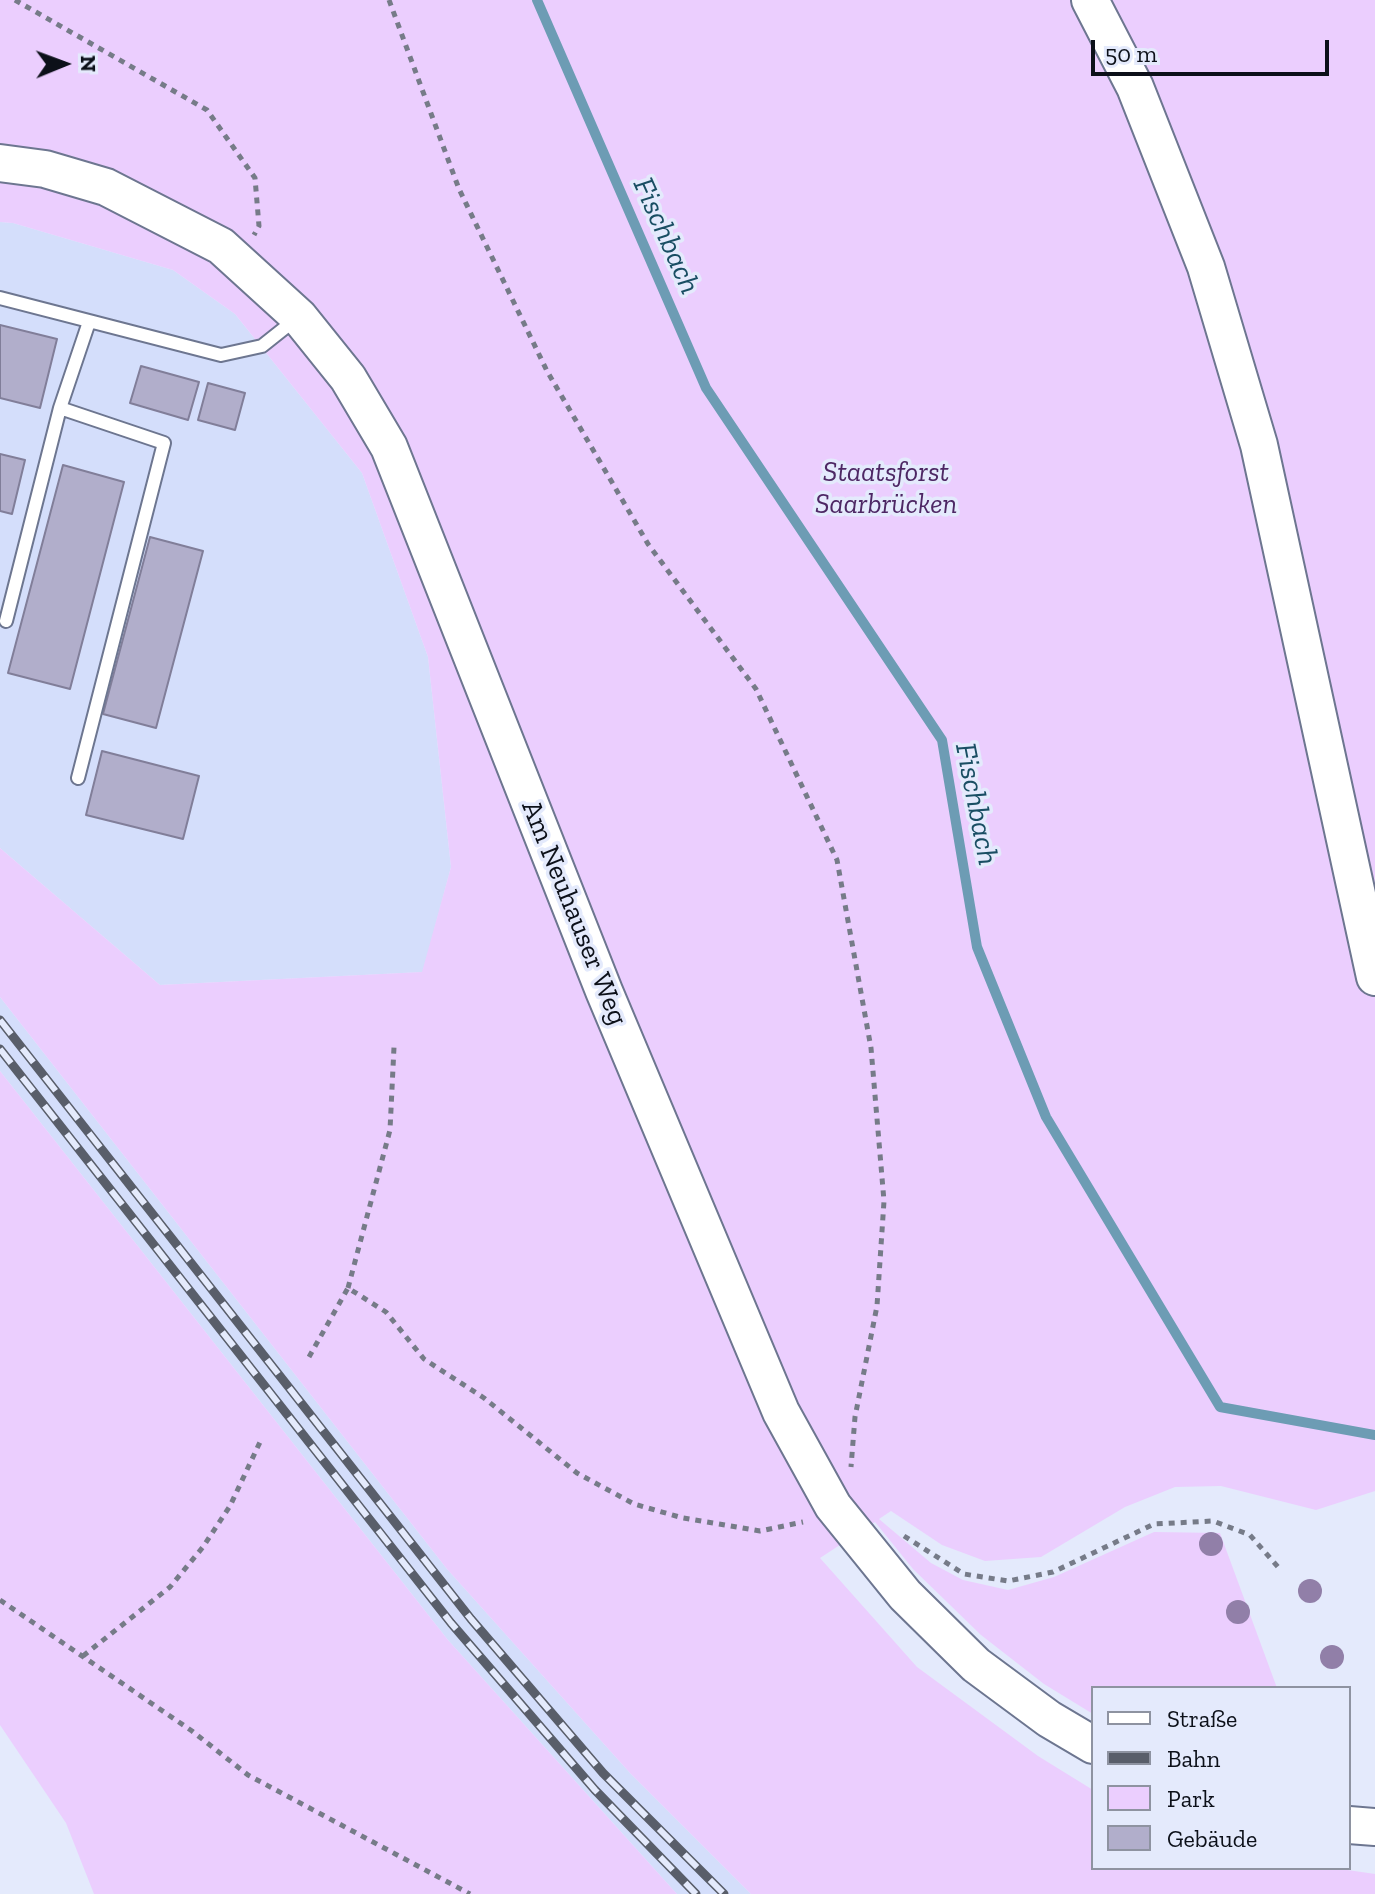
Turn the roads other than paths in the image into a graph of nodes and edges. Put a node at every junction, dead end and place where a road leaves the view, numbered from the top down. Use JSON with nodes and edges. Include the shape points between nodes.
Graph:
{"nodes":[{"id":1,"x":1090,"y":0,"type":"edge"},
{"id":2,"x":0,"y":163,"type":"edge"},
{"id":3,"x":0,"y":298,"type":"edge"},
{"id":4,"x":299,"y":317,"type":"junction"},
{"id":5,"x":89,"y":322,"type":"junction"},
{"id":6,"x":60,"y":408,"type":"junction"},
{"id":7,"x":6,"y":621,"type":"dead end"},
{"id":8,"x":78,"y":778,"type":"dead end"},
{"id":9,"x":1375,"y":977,"type":"edge"},
{"id":10,"x":1091,"y":1744,"type":"edge"},
{"id":11,"x":1351,"y":1825,"type":"edge"},
{"id":12,"x":1375,"y":1827,"type":"edge"}],
"edges":[{"from":1,"to":9,"type":"street","via":[[1135,87],[1206,267],[1259,445]]},
{"from":2,"to":4,"type":"street","name":"Am Neuhauser Weg","via":[[45,169],[106,187],[195,231],[221,246]]},
{"from":3,"to":5,"type":"lane"},
{"from":4,"to":5,"type":"lane","via":[[262,346],[221,355]]},
{"from":4,"to":10,"type":"street","name":"Am Neuhauser Weg","via":[[348,378],[389,447],[721,1273],[781,1412],[833,1506],[905,1595],[976,1665]]},
{"from":5,"to":6,"type":"lane"},
{"from":6,"to":7,"type":"lane"},
{"from":6,"to":8,"type":"lane","via":[[164,443]]},
{"from":11,"to":12,"type":"street"}]}
